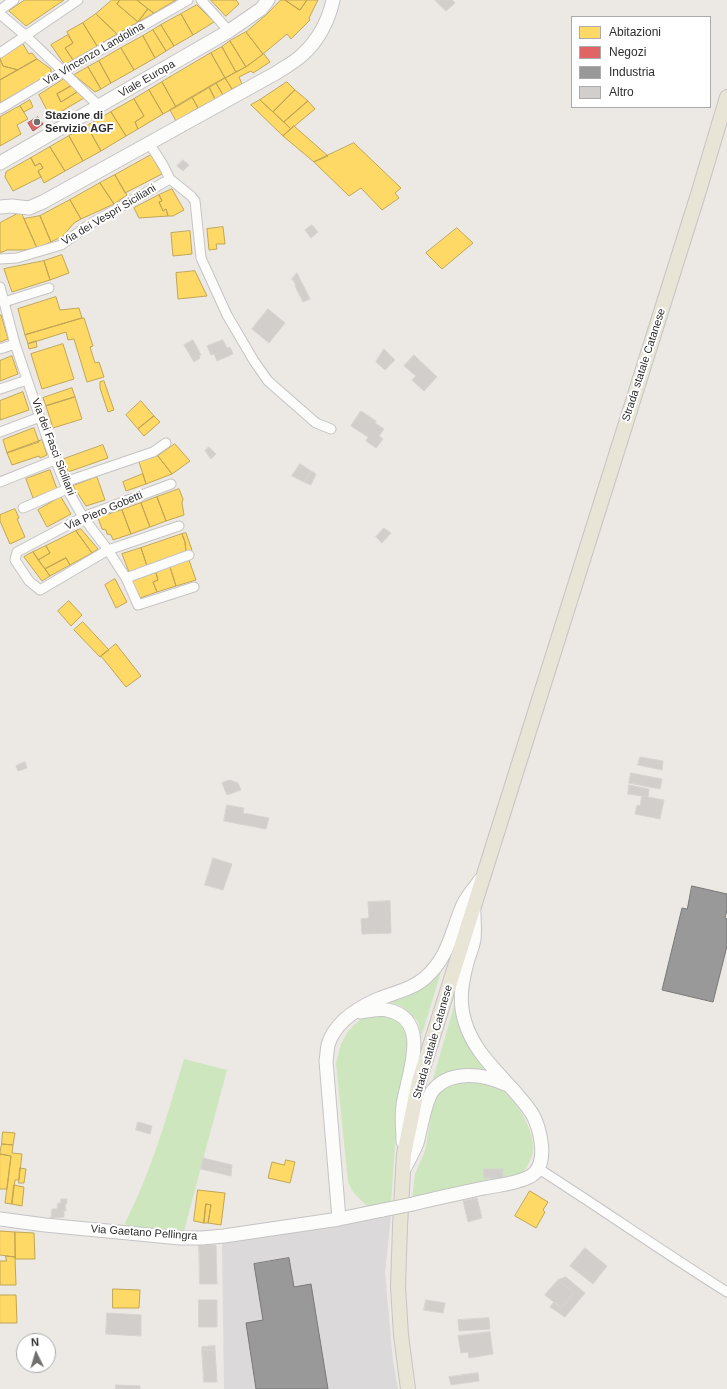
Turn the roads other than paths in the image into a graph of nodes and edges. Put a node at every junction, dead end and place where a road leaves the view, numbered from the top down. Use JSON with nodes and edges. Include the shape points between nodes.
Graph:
{"nodes":[{"id":1,"x":14,"y":0,"type":"edge"},
{"id":2,"x":78,"y":0,"type":"edge"},
{"id":3,"x":188,"y":0,"type":"edge"},
{"id":4,"x":201,"y":0,"type":"edge"},
{"id":5,"x":268,"y":0,"type":"edge"},
{"id":6,"x":333,"y":0,"type":"edge"},
{"id":7,"x":0,"y":10,"type":"edge"},
{"id":8,"x":0,"y":14,"type":"edge"},
{"id":9,"x":229,"y":31,"type":"junction"},
{"id":10,"x":26,"y":36,"type":"junction"},
{"id":11,"x":0,"y":53,"type":"edge"},
{"id":12,"x":62,"y":72,"type":"junction"},
{"id":13,"x":727,"y":97,"type":"edge"},
{"id":14,"x":99,"y":106,"type":"junction"},
{"id":15,"x":0,"y":109,"type":"edge"},
{"id":16,"x":150,"y":143,"type":"junction"},
{"id":17,"x":0,"y":163,"type":"edge"},
{"id":18,"x":170,"y":179,"type":"junction"},
{"id":19,"x":0,"y":207,"type":"edge"},
{"id":20,"x":0,"y":259,"type":"edge"},
{"id":21,"x":0,"y":287,"type":"edge"},
{"id":22,"x":49,"y":288,"type":"dead end"},
{"id":23,"x":4,"y":302,"type":"junction"},
{"id":24,"x":15,"y":344,"type":"junction"},
{"id":25,"x":0,"y":349,"type":"edge"},
{"id":26,"x":27,"y":380,"type":"junction"},
{"id":27,"x":0,"y":389,"type":"edge"},
{"id":28,"x":40,"y":417,"type":"junction"},
{"id":29,"x":331,"y":429,"type":"dead end"},
{"id":30,"x":0,"y":432,"type":"edge"},
{"id":31,"x":166,"y":443,"type":"dead end"},
{"id":32,"x":55,"y":460,"type":"junction"},
{"id":33,"x":0,"y":482,"type":"edge"},
{"id":34,"x":171,"y":484,"type":"dead end"},
{"id":35,"x":66,"y":486,"type":"junction"},
{"id":36,"x":23,"y":508,"type":"dead end"},
{"id":37,"x":83,"y":517,"type":"junction"},
{"id":38,"x":179,"y":526,"type":"dead end"},
{"id":39,"x":108,"y":550,"type":"junction"},
{"id":40,"x":189,"y":555,"type":"dead end"},
{"id":41,"x":126,"y":578,"type":"junction"},
{"id":42,"x":194,"y":587,"type":"dead end"},
{"id":43,"x":484,"y":875,"type":"junction"},
{"id":44,"x":474,"y":905,"type":"junction"},
{"id":45,"x":354,"y":1013,"type":"junction"},
{"id":46,"x":508,"y":1085,"type":"junction"},
{"id":47,"x":404,"y":1154,"type":"junction"},
{"id":48,"x":539,"y":1168,"type":"junction"},
{"id":49,"x":402,"y":1174,"type":"junction"},
{"id":50,"x":339,"y":1218,"type":"junction"},
{"id":51,"x":0,"y":1220,"type":"edge"},
{"id":52,"x":727,"y":1292,"type":"edge"},
{"id":53,"x":408,"y":1389,"type":"edge"}],
"edges":[{"from":1,"to":7,"type":"street"},
{"from":2,"to":10,"type":"street"},
{"from":3,"to":12,"type":"street","name":"Via Vincenzo Landolina"},
{"from":4,"to":9,"type":"street"},
{"from":5,"to":9,"type":"street","name":"Viale Europa","via":[[261,9]]},
{"from":6,"to":16,"type":"street","via":[[331,11],[319,34],[303,55],[276,73]]},
{"from":8,"to":10,"type":"street"},
{"from":9,"to":14,"type":"street","name":"Viale Europa"},
{"from":10,"to":11,"type":"street"},
{"from":10,"to":12,"type":"street"},
{"from":12,"to":14,"type":"street"},
{"from":12,"to":15,"type":"street","name":"Via Vincenzo Landolina"},
{"from":13,"to":43,"type":"main road","name":"Strada statale Catanese","via":[[700,191]]},
{"from":14,"to":17,"type":"street","name":"Viale Europa"},
{"from":16,"to":18,"type":"street"},
{"from":16,"to":19,"type":"street","via":[[29,208]]},
{"from":18,"to":20,"type":"street","name":"Via dei Vespri Siciliani","via":[[90,224],[61,245],[17,258]]},
{"from":18,"to":29,"type":"street","via":[[195,201],[201,258],[227,315],[254,361],[268,381],[316,423]]},
{"from":21,"to":23,"type":"street","name":"Via dei Fasci Siciliani"},
{"from":22,"to":23,"type":"street"},
{"from":23,"to":24,"type":"street","name":"Via dei Fasci Siciliani"},
{"from":24,"to":25,"type":"street"},
{"from":24,"to":26,"type":"street","name":"Via dei Fasci Siciliani"},
{"from":26,"to":27,"type":"street"},
{"from":26,"to":28,"type":"street","name":"Via dei Fasci Siciliani"},
{"from":28,"to":30,"type":"street"},
{"from":28,"to":32,"type":"street","name":"Via dei Fasci Siciliani"},
{"from":31,"to":35,"type":"street","via":[[152,452]]},
{"from":32,"to":33,"type":"street"},
{"from":32,"to":35,"type":"street","name":"Via dei Fasci Siciliani"},
{"from":34,"to":37,"type":"street","name":"Via Piero Gobetti"},
{"from":35,"to":36,"type":"street"},
{"from":35,"to":37,"type":"street","name":"Via dei Fasci Siciliani"},
{"from":37,"to":39,"type":"street","name":"Via dei Fasci Siciliani"},
{"from":37,"to":39,"type":"street","name":"Via Piero Gobetti","via":[[17,552],[15,560],[29,581],[40,590]]},
{"from":38,"to":39,"type":"street"},
{"from":39,"to":41,"type":"street","name":"Via dei Fasci Siciliani"},
{"from":40,"to":41,"type":"street"},
{"from":41,"to":42,"type":"street","name":"Via dei Fasci Siciliani","via":[[138,605]]},
{"from":43,"to":44,"type":"main road","name":"Strada statale Catanese"},
{"from":43,"to":45,"type":"street","via":[[464,904],[444,956],[425,978],[399,992],[375,1000]]},
{"from":44,"to":46,"type":"street","via":[[474,940],[463,977],[461,1004],[473,1042]]},
{"from":44,"to":47,"type":"main road","name":"Strada statale Catanese","via":[[419,1081]]},
{"from":45,"to":47,"type":"street","via":[[387,1010],[399,1014],[412,1028],[414,1054],[402,1107]]},
{"from":45,"to":50,"type":"street","via":[[338,1027],[331,1038],[326,1061]]},
{"from":46,"to":48,"type":"street","via":[[531,1112],[536,1124],[542,1142]]},
{"from":46,"to":49,"type":"street","via":[[493,1078],[468,1075],[447,1080],[434,1088],[429,1097],[416,1144]]},
{"from":47,"to":49,"type":"main road","name":"Strada statale Catanese"},
{"from":48,"to":50,"type":"street","name":"Via Gaetano Pellingra","bridge":true,"via":[[530,1177]]},
{"from":48,"to":52,"type":"street"},
{"from":49,"to":53,"type":"main road","name":"Strada statale Catanese","via":[[398,1287]]},
{"from":50,"to":51,"type":"street","name":"Via Gaetano Pellingra","via":[[224,1236],[194,1238]]}]}
